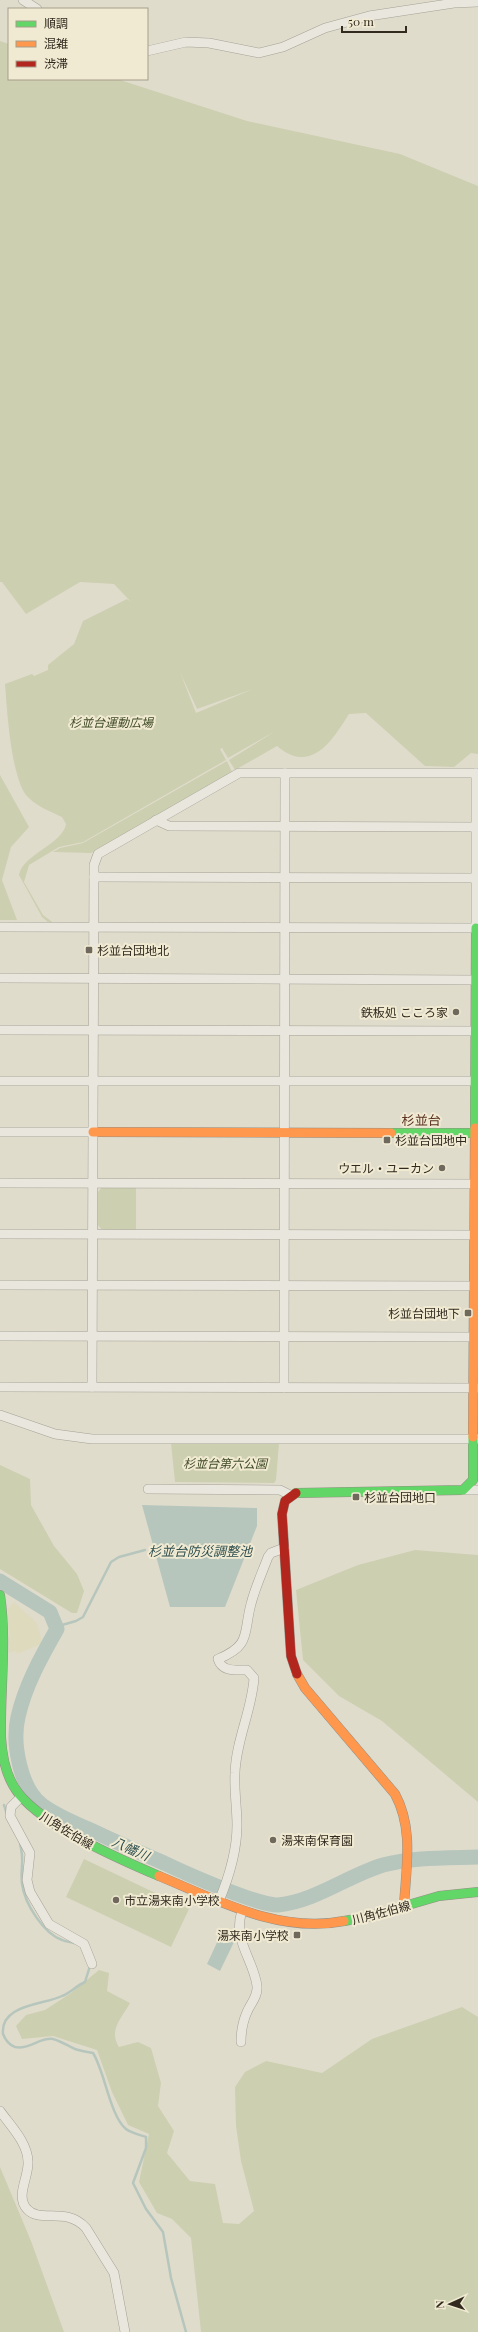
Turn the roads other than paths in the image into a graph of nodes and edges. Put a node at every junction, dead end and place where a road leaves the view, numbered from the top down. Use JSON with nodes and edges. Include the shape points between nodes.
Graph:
{"nodes":[{"id":1,"x":23,"y":0,"type":"edge"},
{"id":2,"x":478,"y":2,"type":"edge"},
{"id":3,"x":35,"y":8,"type":"edge"},
{"id":4,"x":148,"y":51,"type":"edge"},
{"id":5,"x":285,"y":773,"type":"junction"},
{"id":6,"x":477,"y":773,"type":"edge"},
{"id":7,"x":156,"y":820,"type":"junction"},
{"id":8,"x":285,"y":826,"type":"junction"},
{"id":9,"x":477,"y":827,"type":"edge"},
{"id":10,"x":94,"y":877,"type":"junction"},
{"id":11,"x":285,"y":877,"type":"junction"},
{"id":12,"x":477,"y":878,"type":"edge"},
{"id":13,"x":0,"y":927,"type":"edge"},
{"id":14,"x":94,"y":928,"type":"junction"},
{"id":15,"x":285,"y":928,"type":"junction"},
{"id":16,"x":477,"y":928,"type":"edge"},
{"id":17,"x":0,"y":978,"type":"edge"},
{"id":18,"x":93,"y":979,"type":"junction"},
{"id":19,"x":284,"y":979,"type":"junction"},
{"id":20,"x":477,"y":980,"type":"edge"},
{"id":21,"x":0,"y":1030,"type":"edge"},
{"id":22,"x":93,"y":1030,"type":"junction"},
{"id":23,"x":284,"y":1030,"type":"junction"},
{"id":24,"x":477,"y":1030,"type":"edge"},
{"id":25,"x":0,"y":1080,"type":"edge"},
{"id":26,"x":93,"y":1081,"type":"junction"},
{"id":27,"x":284,"y":1081,"type":"junction"},
{"id":28,"x":477,"y":1082,"type":"edge"},
{"id":29,"x":0,"y":1132,"type":"edge"},
{"id":30,"x":93,"y":1132,"type":"junction"},
{"id":31,"x":284,"y":1132,"type":"junction"},
{"id":32,"x":477,"y":1133,"type":"edge"},
{"id":33,"x":0,"y":1183,"type":"edge"},
{"id":34,"x":93,"y":1183,"type":"junction"},
{"id":35,"x":284,"y":1183,"type":"junction"},
{"id":36,"x":477,"y":1184,"type":"edge"},
{"id":37,"x":0,"y":1234,"type":"edge"},
{"id":38,"x":92,"y":1234,"type":"junction"},
{"id":39,"x":284,"y":1235,"type":"junction"},
{"id":40,"x":477,"y":1235,"type":"edge"},
{"id":41,"x":0,"y":1285,"type":"edge"},
{"id":42,"x":92,"y":1285,"type":"junction"},
{"id":43,"x":284,"y":1285,"type":"junction"},
{"id":44,"x":477,"y":1286,"type":"edge"},
{"id":45,"x":0,"y":1336,"type":"edge"},
{"id":46,"x":92,"y":1336,"type":"junction"},
{"id":47,"x":284,"y":1336,"type":"junction"},
{"id":48,"x":476,"y":1337,"type":"edge"},
{"id":49,"x":0,"y":1387,"type":"edge"},
{"id":50,"x":92,"y":1387,"type":"junction"},
{"id":51,"x":284,"y":1388,"type":"junction"},
{"id":52,"x":476,"y":1388,"type":"edge"},
{"id":53,"x":0,"y":1415,"type":"edge"},
{"id":54,"x":476,"y":1439,"type":"edge"},
{"id":55,"x":148,"y":1489,"type":"dead end"},
{"id":56,"x":462,"y":1490,"type":"junction"},
{"id":57,"x":478,"y":1490,"type":"edge"},
{"id":58,"x":290,"y":1495,"type":"junction"},
{"id":59,"x":284,"y":1548,"type":"junction"},
{"id":60,"x":0,"y":1596,"type":"edge"},
{"id":61,"x":2,"y":1615,"type":"edge"},
{"id":62,"x":2,"y":1638,"type":"edge"},
{"id":63,"x":2,"y":1654,"type":"edge"},
{"id":64,"x":21,"y":1797,"type":"junction"},
{"id":65,"x":478,"y":1892,"type":"edge"},
{"id":66,"x":220,"y":1899,"type":"junction"},
{"id":67,"x":404,"y":1906,"type":"junction"},
{"id":68,"x":242,"y":1911,"type":"junction"},
{"id":69,"x":92,"y":1964,"type":"dead end"},
{"id":70,"x":241,"y":2042,"type":"dead end"},
{"id":71,"x":0,"y":2111,"type":"edge"},
{"id":72,"x":125,"y":2332,"type":"edge"}],
"edges":[{"from":1,"to":3,"type":"street"},
{"from":2,"to":4,"type":"street","via":[[454,3],[369,16],[325,28],[283,47],[259,53],[209,43],[186,42]]},
{"from":5,"to":6,"type":"street"},
{"from":5,"to":7,"type":"street","via":[[236,774]]},
{"from":5,"to":8,"type":"street"},
{"from":6,"to":9,"type":"street"},
{"from":7,"to":8,"type":"street","via":[[169,826]]},
{"from":7,"to":10,"type":"street","via":[[98,854],[94,865]]},
{"from":8,"to":9,"type":"street"},
{"from":8,"to":11,"type":"street"},
{"from":9,"to":12,"type":"street"},
{"from":10,"to":11,"type":"street"},
{"from":10,"to":14,"type":"street"},
{"from":11,"to":12,"type":"street"},
{"from":11,"to":15,"type":"street"},
{"from":12,"to":16,"type":"street"},
{"from":13,"to":14,"type":"street"},
{"from":14,"to":15,"type":"street"},
{"from":14,"to":18,"type":"street"},
{"from":15,"to":16,"type":"street"},
{"from":15,"to":19,"type":"street"},
{"from":16,"to":20,"type":"street"},
{"from":17,"to":18,"type":"street"},
{"from":18,"to":19,"type":"street"},
{"from":18,"to":22,"type":"street"},
{"from":19,"to":20,"type":"street"},
{"from":19,"to":23,"type":"street"},
{"from":20,"to":24,"type":"street"},
{"from":21,"to":22,"type":"street"},
{"from":22,"to":23,"type":"street"},
{"from":22,"to":26,"type":"street"},
{"from":23,"to":24,"type":"street"},
{"from":23,"to":27,"type":"street"},
{"from":24,"to":28,"type":"street"},
{"from":25,"to":26,"type":"street"},
{"from":26,"to":27,"type":"street"},
{"from":26,"to":30,"type":"street"},
{"from":27,"to":28,"type":"street"},
{"from":27,"to":31,"type":"street"},
{"from":28,"to":32,"type":"street"},
{"from":29,"to":30,"type":"street"},
{"from":30,"to":31,"type":"street"},
{"from":30,"to":34,"type":"street"},
{"from":31,"to":32,"type":"street"},
{"from":31,"to":35,"type":"street"},
{"from":32,"to":36,"type":"street"},
{"from":33,"to":34,"type":"street"},
{"from":34,"to":35,"type":"street"},
{"from":34,"to":38,"type":"street"},
{"from":35,"to":36,"type":"street"},
{"from":35,"to":39,"type":"street"},
{"from":36,"to":40,"type":"street"},
{"from":37,"to":38,"type":"street"},
{"from":38,"to":39,"type":"street"},
{"from":38,"to":42,"type":"street"},
{"from":39,"to":40,"type":"street"},
{"from":39,"to":43,"type":"street"},
{"from":40,"to":44,"type":"street"},
{"from":41,"to":42,"type":"street"},
{"from":42,"to":43,"type":"street"},
{"from":42,"to":46,"type":"street"},
{"from":43,"to":44,"type":"street"},
{"from":43,"to":47,"type":"street"},
{"from":44,"to":48,"type":"street"},
{"from":45,"to":46,"type":"street"},
{"from":46,"to":47,"type":"street"},
{"from":46,"to":50,"type":"street"},
{"from":47,"to":48,"type":"street"},
{"from":47,"to":51,"type":"street"},
{"from":48,"to":52,"type":"street"},
{"from":49,"to":50,"type":"street"},
{"from":50,"to":51,"type":"street"},
{"from":51,"to":52,"type":"street"},
{"from":52,"to":54,"type":"street"},
{"from":53,"to":54,"type":"street","via":[[55,1434],[92,1439]]},
{"from":54,"to":56,"type":"street","via":[[473,1480]]},
{"from":55,"to":58,"type":"street","via":[[275,1490]]},
{"from":56,"to":57,"type":"street"},
{"from":56,"to":58,"type":"street","via":[[304,1491]]},
{"from":58,"to":59,"type":"street","via":[[282,1507]]},
{"from":59,"to":66,"type":"street","via":[[268,1557],[250,1605],[246,1636],[239,1647],[218,1659],[220,1665],[227,1670],[247,1670],[254,1678],[235,1773],[238,1826],[229,1876]]},
{"from":59,"to":67,"type":"street","via":[[292,1656],[296,1673],[305,1688],[399,1800],[407,1821]]},
{"from":60,"to":61,"type":"street","name":"川角佐伯線"},
{"from":61,"to":62,"type":"street","name":"川角佐伯線"},
{"from":62,"to":63,"type":"street","name":"川角佐伯線"},
{"from":63,"to":64,"type":"street","name":"川角佐伯線","via":[[2,1756],[8,1776]]},
{"from":64,"to":66,"type":"street","name":"川角佐伯線","via":[[40,1815],[104,1852]]},
{"from":64,"to":69,"type":"street","via":[[11,1807],[10,1816],[30,1853],[27,1880],[30,1892],[49,1924],[84,1944]]},
{"from":65,"to":67,"type":"street","name":"川角佐伯線","via":[[439,1896]]},
{"from":66,"to":68,"type":"street","name":"川角佐伯線"},
{"from":67,"to":68,"type":"street","name":"川角佐伯線","via":[[351,1921],[320,1925],[272,1920]]},
{"from":68,"to":70,"type":"street","via":[[239,1923],[244,1951],[257,1988],[246,2015]]},
{"from":71,"to":72,"type":"street","via":[[23,2144],[28,2156],[28,2169],[22,2192],[24,2205],[33,2214],[69,2216],[86,2228],[114,2273]]}]}
